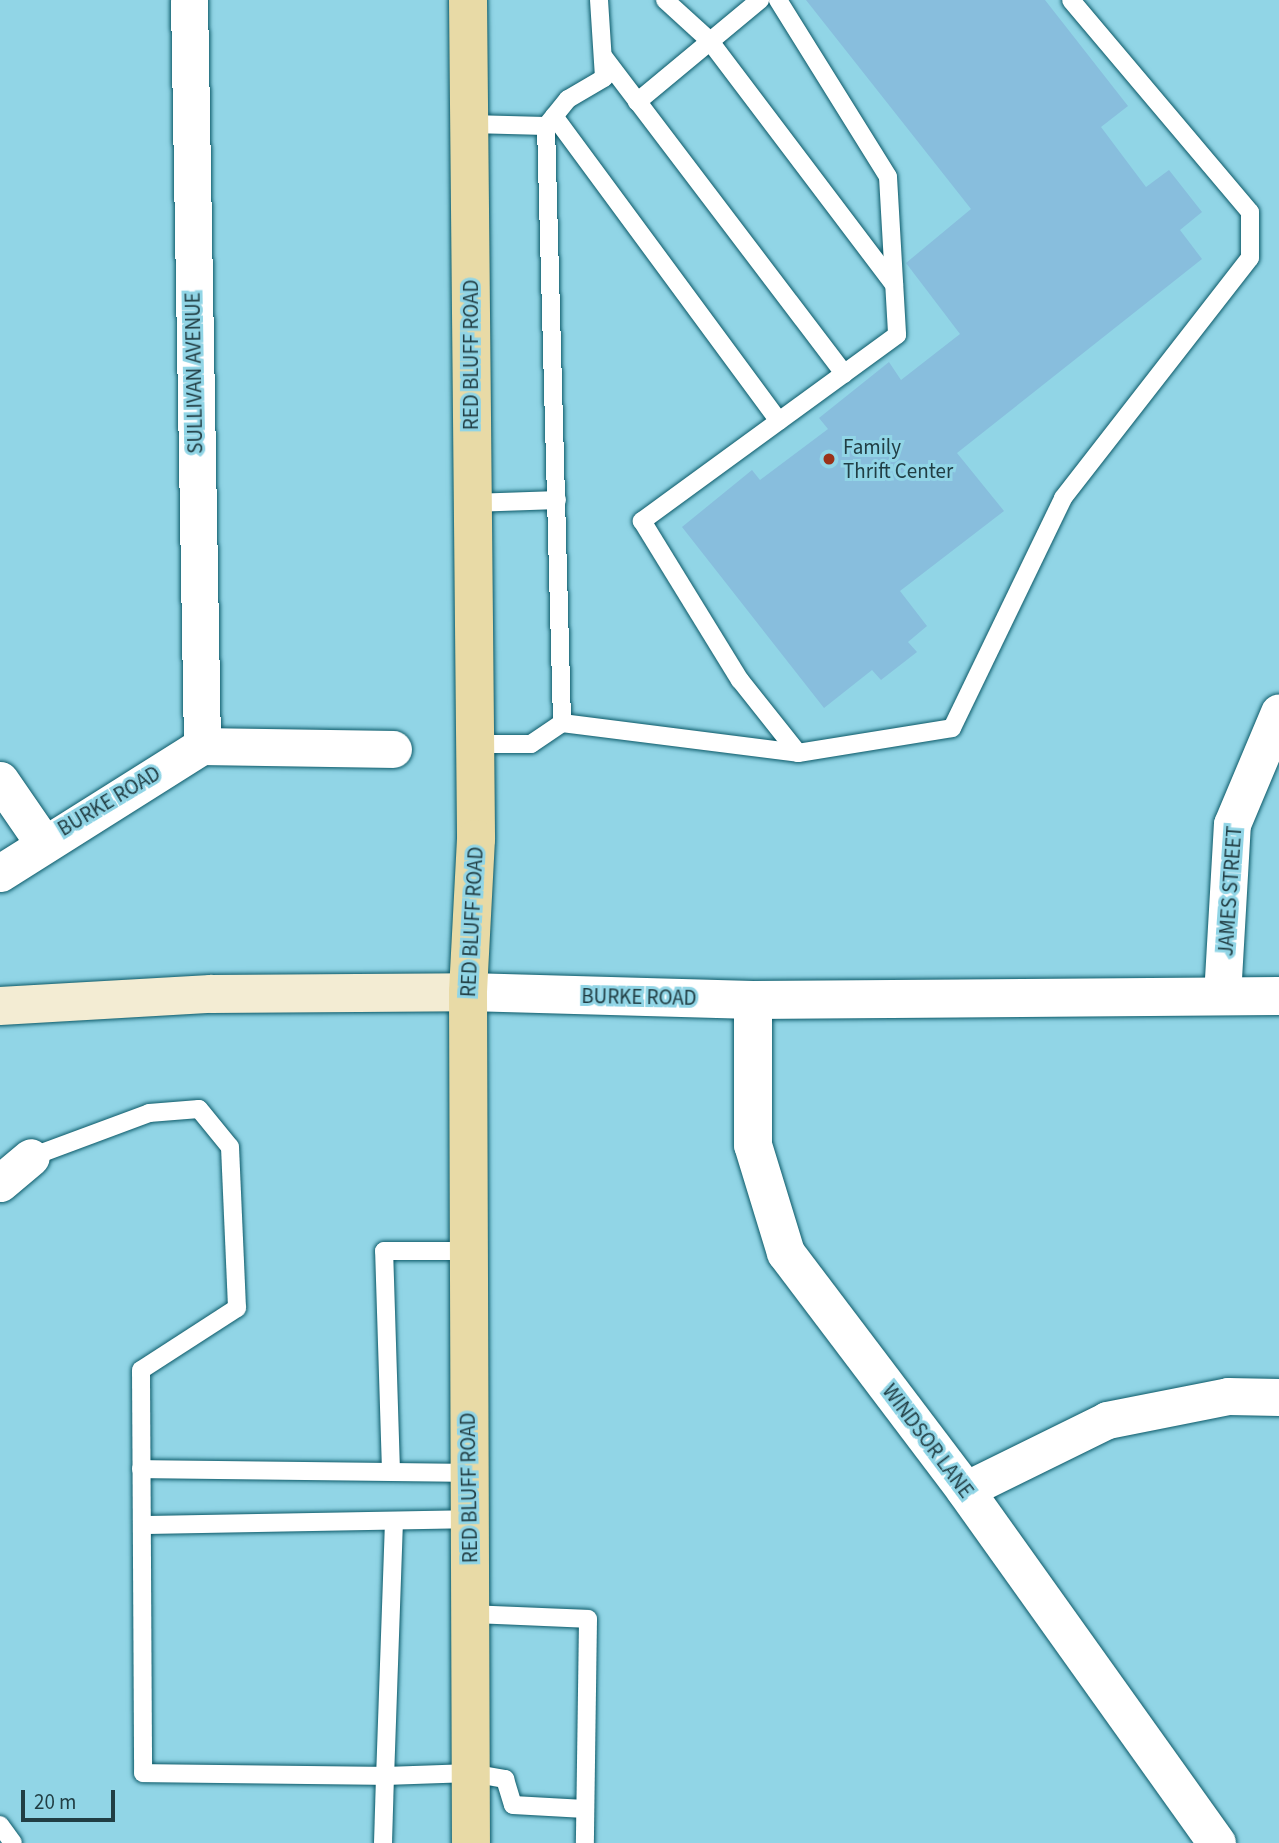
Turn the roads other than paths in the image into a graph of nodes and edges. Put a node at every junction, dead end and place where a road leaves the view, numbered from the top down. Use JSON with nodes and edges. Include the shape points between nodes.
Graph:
{"nodes":[{"id":1,"x":189,"y":0,"type":"edge"},
{"id":2,"x":468,"y":0,"type":"edge"},
{"id":3,"x":599,"y":0,"type":"edge"},
{"id":4,"x":665,"y":0,"type":"edge"},
{"id":5,"x":760,"y":0,"type":"edge"},
{"id":6,"x":778,"y":0,"type":"edge"},
{"id":7,"x":1071,"y":0,"type":"edge"},
{"id":8,"x":709,"y":40,"type":"junction"},
{"id":9,"x":603,"y":56,"type":"junction"},
{"id":10,"x":637,"y":102,"type":"junction"},
{"id":11,"x":550,"y":121,"type":"junction"},
{"id":12,"x":470,"y":124,"type":"junction"},
{"id":13,"x":894,"y":285,"type":"junction"},
{"id":14,"x":844,"y":374,"type":"junction"},
{"id":15,"x":779,"y":421,"type":"junction"},
{"id":16,"x":557,"y":500,"type":"junction"},
{"id":17,"x":473,"y":503,"type":"junction"},
{"id":18,"x":1279,"y":712,"type":"edge"},
{"id":19,"x":562,"y":723,"type":"junction"},
{"id":20,"x":475,"y":744,"type":"junction"},
{"id":21,"x":202,"y":746,"type":"junction"},
{"id":22,"x":393,"y":749,"type":"dead end"},
{"id":23,"x":798,"y":754,"type":"junction"},
{"id":24,"x":0,"y":780,"type":"edge"},
{"id":25,"x":42,"y":841,"type":"junction"},
{"id":26,"x":0,"y":873,"type":"edge"},
{"id":27,"x":468,"y":992,"type":"junction"},
{"id":28,"x":1222,"y":996,"type":"junction"},
{"id":29,"x":1279,"y":996,"type":"edge"},
{"id":30,"x":753,"y":1000,"type":"junction"},
{"id":31,"x":0,"y":1006,"type":"edge"},
{"id":32,"x":31,"y":1157,"type":"joint"},
{"id":33,"x":0,"y":1183,"type":"edge"},
{"id":34,"x":469,"y":1251,"type":"junction"},
{"id":35,"x":1279,"y":1397,"type":"edge"},
{"id":36,"x":141,"y":1469,"type":"junction"},
{"id":37,"x":391,"y":1471,"type":"junction"},
{"id":38,"x":468,"y":1473,"type":"junction"},
{"id":39,"x":965,"y":1490,"type":"junction"},
{"id":40,"x":470,"y":1519,"type":"junction"},
{"id":41,"x":394,"y":1521,"type":"junction"},
{"id":42,"x":142,"y":1525,"type":"junction"},
{"id":43,"x":471,"y":1614,"type":"junction"},
{"id":44,"x":471,"y":1773,"type":"junction"},
{"id":45,"x":385,"y":1776,"type":"junction"},
{"id":46,"x":585,"y":1809,"type":"junction"},
{"id":47,"x":0,"y":1825,"type":"edge"},
{"id":48,"x":13,"y":1843,"type":"edge"},
{"id":49,"x":383,"y":1843,"type":"edge"},
{"id":50,"x":471,"y":1843,"type":"edge"},
{"id":51,"x":585,"y":1843,"type":"edge"},
{"id":52,"x":1217,"y":1843,"type":"edge"}],
"edges":[{"from":1,"to":21,"type":"street","name":"SULLIVAN AVENUE"},
{"from":2,"to":12,"type":"main road","name":"RED BLUFF ROAD"},
{"from":3,"to":9,"type":"lane"},
{"from":4,"to":8,"type":"lane"},
{"from":5,"to":8,"type":"lane"},
{"from":6,"to":13,"type":"lane","via":[[888,177]]},
{"from":7,"to":23,"type":"lane","via":[[1250,212],[1250,258],[1063,498],[952,728]]},
{"from":8,"to":10,"type":"lane"},
{"from":8,"to":13,"type":"lane"},
{"from":9,"to":10,"type":"lane"},
{"from":9,"to":11,"type":"lane","via":[[604,78],[568,99]]},
{"from":10,"to":14,"type":"lane"},
{"from":11,"to":12,"type":"lane"},
{"from":11,"to":15,"type":"lane"},
{"from":11,"to":16,"type":"lane"},
{"from":12,"to":17,"type":"main road","name":"RED BLUFF ROAD"},
{"from":13,"to":14,"type":"lane","via":[[897,335]]},
{"from":14,"to":15,"type":"lane"},
{"from":15,"to":23,"type":"lane","via":[[642,521],[740,680]]},
{"from":16,"to":17,"type":"lane"},
{"from":16,"to":19,"type":"lane"},
{"from":17,"to":20,"type":"main road","name":"RED BLUFF ROAD"},
{"from":18,"to":28,"type":"street","name":"JAMES STREET","via":[[1232,824]]},
{"from":19,"to":20,"type":"lane","via":[[531,744]]},
{"from":19,"to":23,"type":"lane"},
{"from":20,"to":27,"type":"main road","name":"RED BLUFF ROAD"},
{"from":21,"to":22,"type":"street"},
{"from":21,"to":25,"type":"street","name":"BURKE ROAD"},
{"from":24,"to":25,"type":"street"},
{"from":25,"to":26,"type":"street","name":"BURKE ROAD"},
{"from":27,"to":30,"type":"street","name":"BURKE ROAD"},
{"from":27,"to":31,"type":"main road","name":"BURKE ROAD","via":[[211,994]]},
{"from":27,"to":34,"type":"main road","name":"RED BLUFF ROAD"},
{"from":28,"to":29,"type":"street","name":"BURKE ROAD"},
{"from":28,"to":30,"type":"street","name":"BURKE ROAD"},
{"from":30,"to":39,"type":"street","name":"WINDSOR LANE","via":[[753,1146],[786,1253]]},
{"from":32,"to":33,"type":"street"},
{"from":32,"to":36,"type":"lane","via":[[149,1113],[199,1109],[230,1147],[237,1308],[141,1370]]},
{"from":34,"to":37,"type":"lane","via":[[384,1251]]},
{"from":34,"to":38,"type":"main road","name":"RED BLUFF ROAD"},
{"from":35,"to":39,"type":"street","via":[[1228,1396],[1107,1420]]},
{"from":36,"to":37,"type":"lane"},
{"from":36,"to":42,"type":"lane"},
{"from":37,"to":38,"type":"lane"},
{"from":38,"to":40,"type":"main road","name":"RED BLUFF ROAD"},
{"from":39,"to":52,"type":"street","name":"WINDSOR LANE"},
{"from":40,"to":41,"type":"lane"},
{"from":40,"to":43,"type":"main road","name":"RED BLUFF ROAD"},
{"from":41,"to":42,"type":"lane"},
{"from":41,"to":45,"type":"lane"},
{"from":42,"to":45,"type":"lane","via":[[144,1773]]},
{"from":43,"to":44,"type":"main road","name":"RED BLUFF ROAD"},
{"from":43,"to":46,"type":"lane","via":[[587,1619]]},
{"from":44,"to":45,"type":"lane"},
{"from":44,"to":46,"type":"lane","via":[[505,1779],[513,1805]]},
{"from":44,"to":50,"type":"main road","name":"RED BLUFF ROAD"},
{"from":45,"to":49,"type":"lane"},
{"from":46,"to":51,"type":"lane"},
{"from":47,"to":48,"type":"lane"}]}
